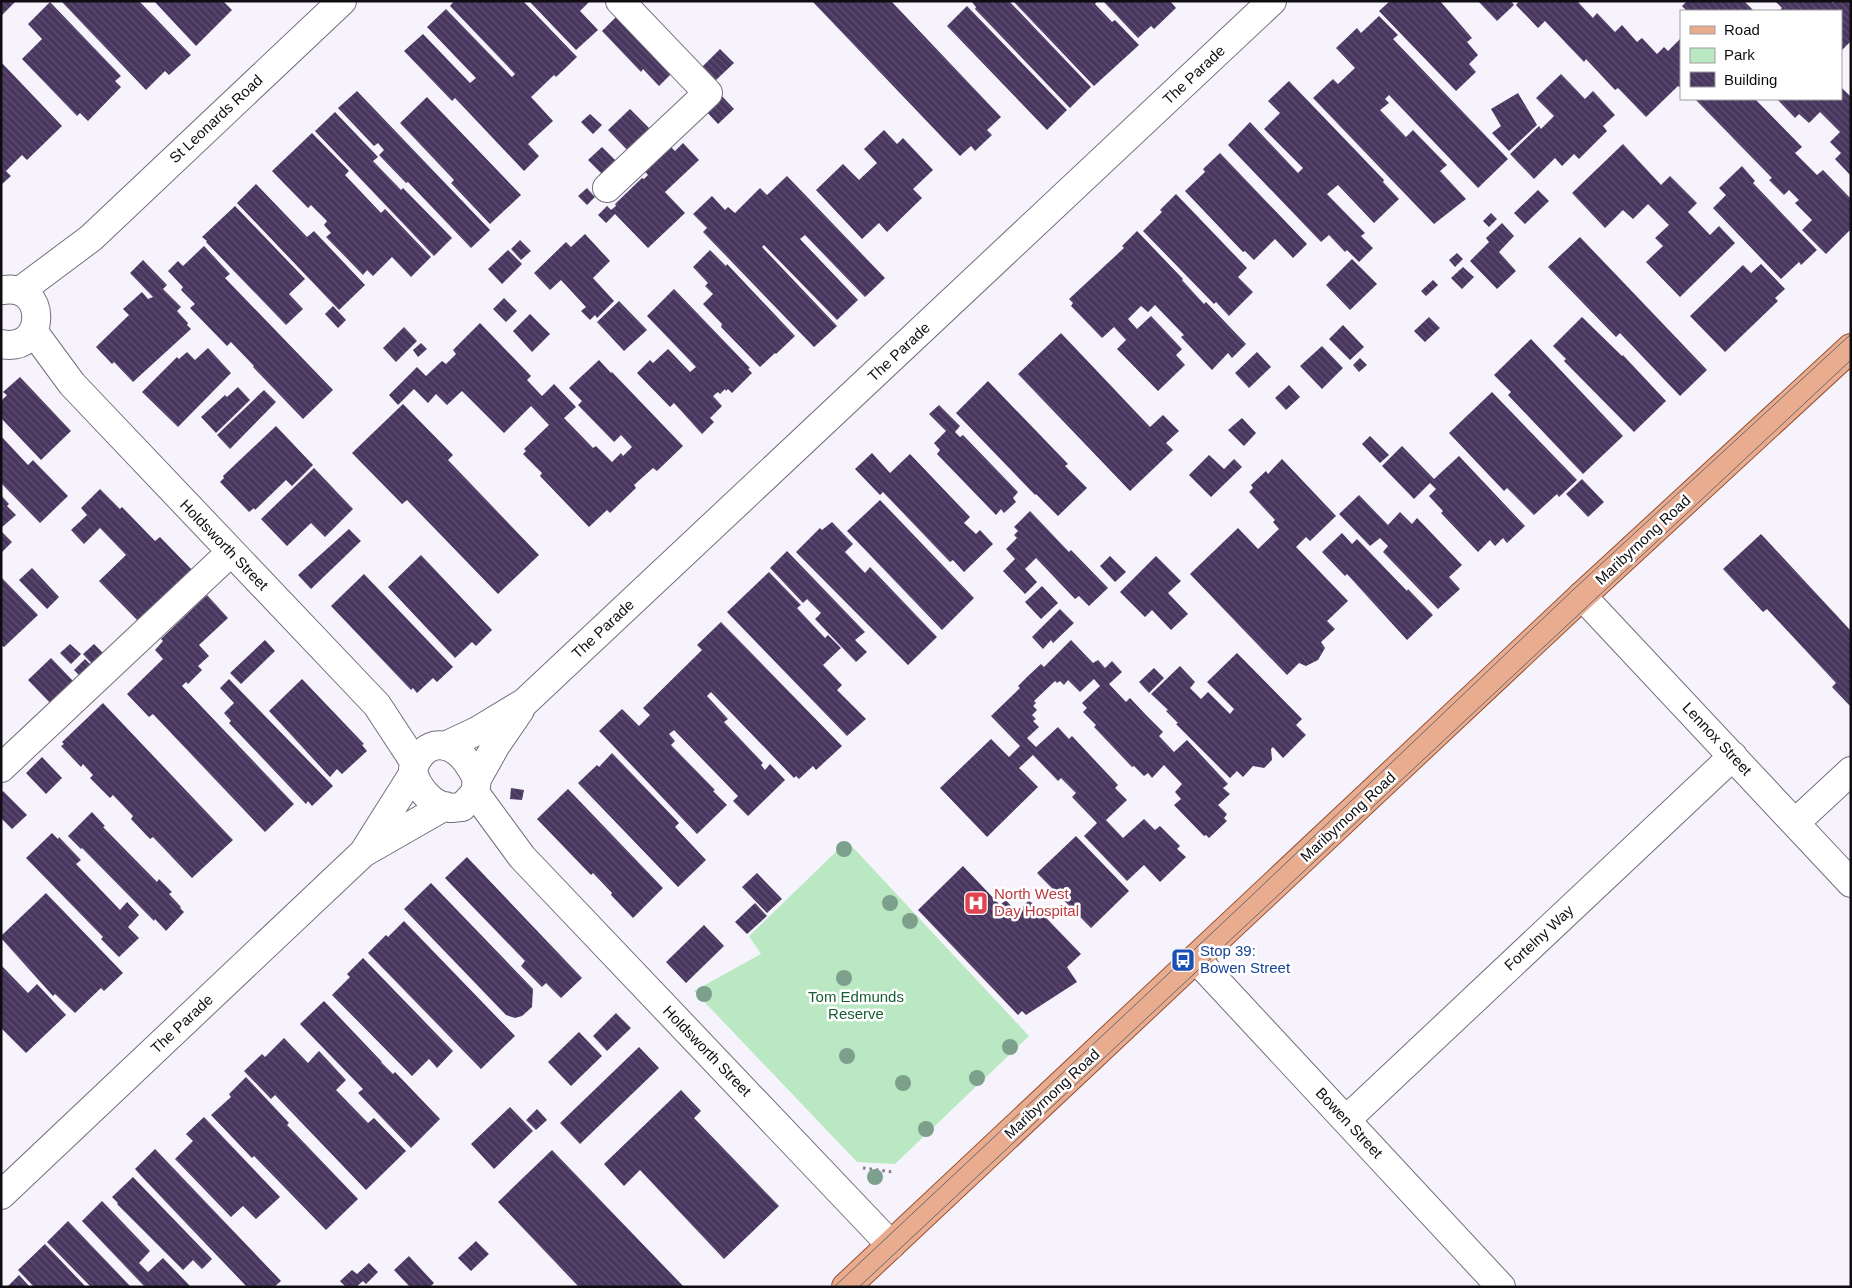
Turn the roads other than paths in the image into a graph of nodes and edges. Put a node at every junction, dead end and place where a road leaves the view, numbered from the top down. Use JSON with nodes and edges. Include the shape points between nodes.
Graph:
{"nodes":[{"id":1,"x":342,"y":1,"type":"edge"},
{"id":2,"x":620,"y":1,"type":"edge"},
{"id":3,"x":1272,"y":1,"type":"edge"},
{"id":4,"x":607,"y":188,"type":"dead end"},
{"id":5,"x":18,"y":318,"type":"edge"},
{"id":6,"x":1851,"y":348,"type":"edge"},
{"id":7,"x":231,"y":552,"type":"junction"},
{"id":8,"x":1582,"y":596,"type":"junction"},
{"id":9,"x":525,"y":702,"type":"junction"},
{"id":10,"x":1733,"y":756,"type":"junction"},
{"id":11,"x":427,"y":757,"type":"junction"},
{"id":12,"x":1,"y":768,"type":"edge"},
{"id":13,"x":1851,"y":771,"type":"edge"},
{"id":14,"x":464,"y":796,"type":"junction"},
{"id":15,"x":1796,"y":823,"type":"junction"},
{"id":16,"x":363,"y":853,"type":"junction"},
{"id":17,"x":1851,"y":883,"type":"edge"},
{"id":18,"x":1196,"y":960,"type":"junction"},
{"id":19,"x":1346,"y":1120,"type":"junction"},
{"id":20,"x":1,"y":1195,"type":"edge"},
{"id":21,"x":891,"y":1245,"type":"junction"},
{"id":22,"x":846,"y":1287,"type":"edge"},
{"id":23,"x":1501,"y":1287,"type":"edge"}],
"edges":[{"from":1,"to":5,"type":"street","name":"St Leonards Road","via":[[92,238]]},
{"from":2,"to":4,"type":"street","via":[[708,93]]},
{"from":3,"to":9,"type":"street","name":"The Parade"},
{"from":5,"to":7,"type":"street","name":"Holdsworth Street","via":[[72,384]]},
{"from":6,"to":8,"type":"main road","name":"Maribyrnong Road"},
{"from":7,"to":11,"type":"street","name":"Holdsworth Street"},
{"from":7,"to":12,"type":"street"},
{"from":8,"to":10,"type":"street","name":"Lennox Street"},
{"from":8,"to":18,"type":"main road","name":"Maribyrnong Road"},
{"from":9,"to":11,"type":"street","name":"The Parade"},
{"from":9,"to":14,"type":"street","name":"The Parade"},
{"from":10,"to":15,"type":"street","name":"Lennox Street"},
{"from":10,"to":19,"type":"street","name":"Fortelny Way"},
{"from":11,"to":14,"type":"street","via":[[453,750],[468,763]]},
{"from":11,"to":14,"type":"street","via":[[418,786],[426,795],[437,804]]},
{"from":11,"to":16,"type":"street","name":"The Parade"},
{"from":13,"to":15,"type":"street"},
{"from":14,"to":16,"type":"street","name":"The Parade"},
{"from":14,"to":21,"type":"street","name":"Holdsworth Street"},
{"from":15,"to":17,"type":"street","name":"Lennox Street"},
{"from":16,"to":20,"type":"street","name":"The Parade"},
{"from":18,"to":19,"type":"street","name":"Bowen Street"},
{"from":18,"to":21,"type":"main road","name":"Maribyrnong Road"},
{"from":19,"to":23,"type":"street","name":"Bowen Street"},
{"from":21,"to":22,"type":"main road","name":"Maribyrnong Road"}]}
